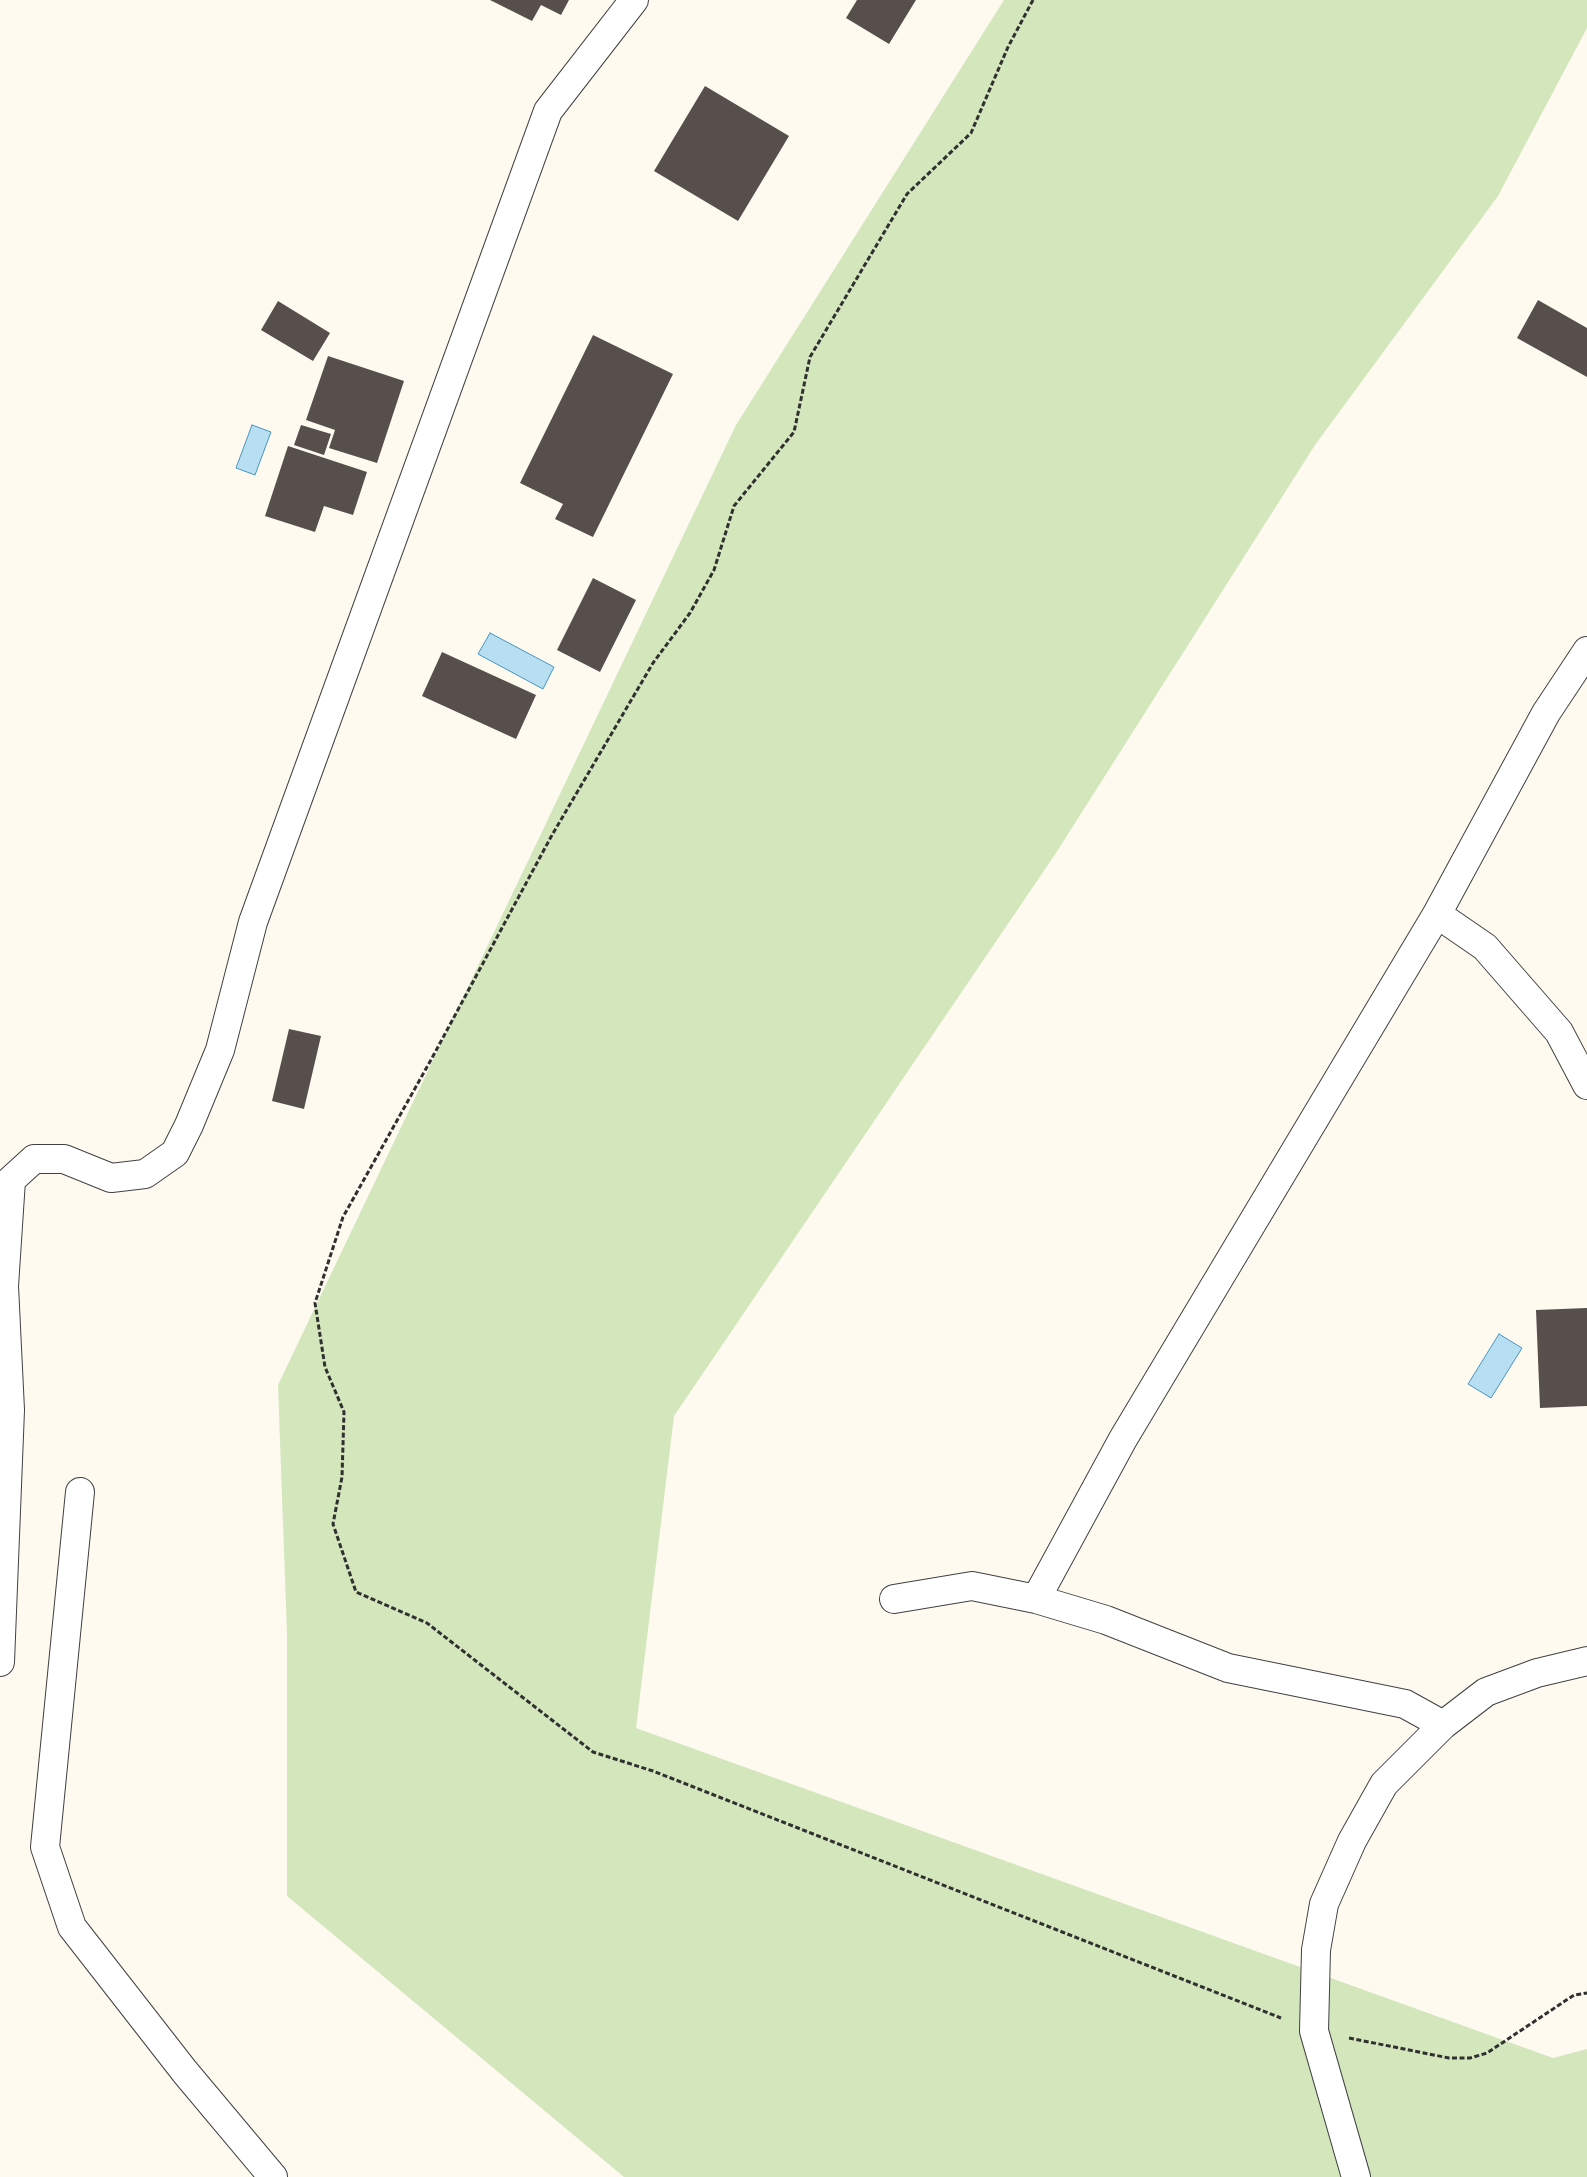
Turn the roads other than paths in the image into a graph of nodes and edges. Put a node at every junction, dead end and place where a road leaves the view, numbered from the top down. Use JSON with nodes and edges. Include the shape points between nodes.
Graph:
{"nodes":[{"id":1,"x":634,"y":0,"type":"edge"},
{"id":2,"x":1587,"y":651,"type":"edge"},
{"id":3,"x":1437,"y":914,"type":"junction"},
{"id":4,"x":1587,"y":1085,"type":"edge"},
{"id":5,"x":80,"y":1492,"type":"dead end"},
{"id":6,"x":894,"y":1599,"type":"dead end"},
{"id":7,"x":1036,"y":1599,"type":"junction"},
{"id":8,"x":1587,"y":1661,"type":"edge"},
{"id":9,"x":0,"y":1662,"type":"edge"},
{"id":10,"x":1443,"y":1725,"type":"junction"},
{"id":11,"x":273,"y":2177,"type":"edge"},
{"id":12,"x":1356,"y":2177,"type":"edge"}],
"edges":[{"from":1,"to":9,"type":"street","via":[[548,110],[253,922],[220,1050],[175,1153],[145,1174],[112,1178],[64,1159],[34,1159],[11,1180],[4,1286],[10,1410]]},
{"from":2,"to":3,"type":"street","via":[[1546,713]]},
{"from":3,"to":4,"type":"street","via":[[1485,948],[1559,1032]]},
{"from":3,"to":7,"type":"street","via":[[1123,1439]]},
{"from":5,"to":11,"type":"street","via":[[45,1847],[72,1927],[185,2072]]},
{"from":6,"to":7,"type":"street","via":[[972,1586]]},
{"from":7,"to":10,"type":"street","via":[[1106,1620],[1228,1668],[1406,1704]]},
{"from":8,"to":10,"type":"street","via":[[1537,1673],[1486,1692]]},
{"from":10,"to":12,"type":"street","via":[[1384,1784],[1352,1841],[1324,1904],[1316,1950],[1314,2031]]}]}
